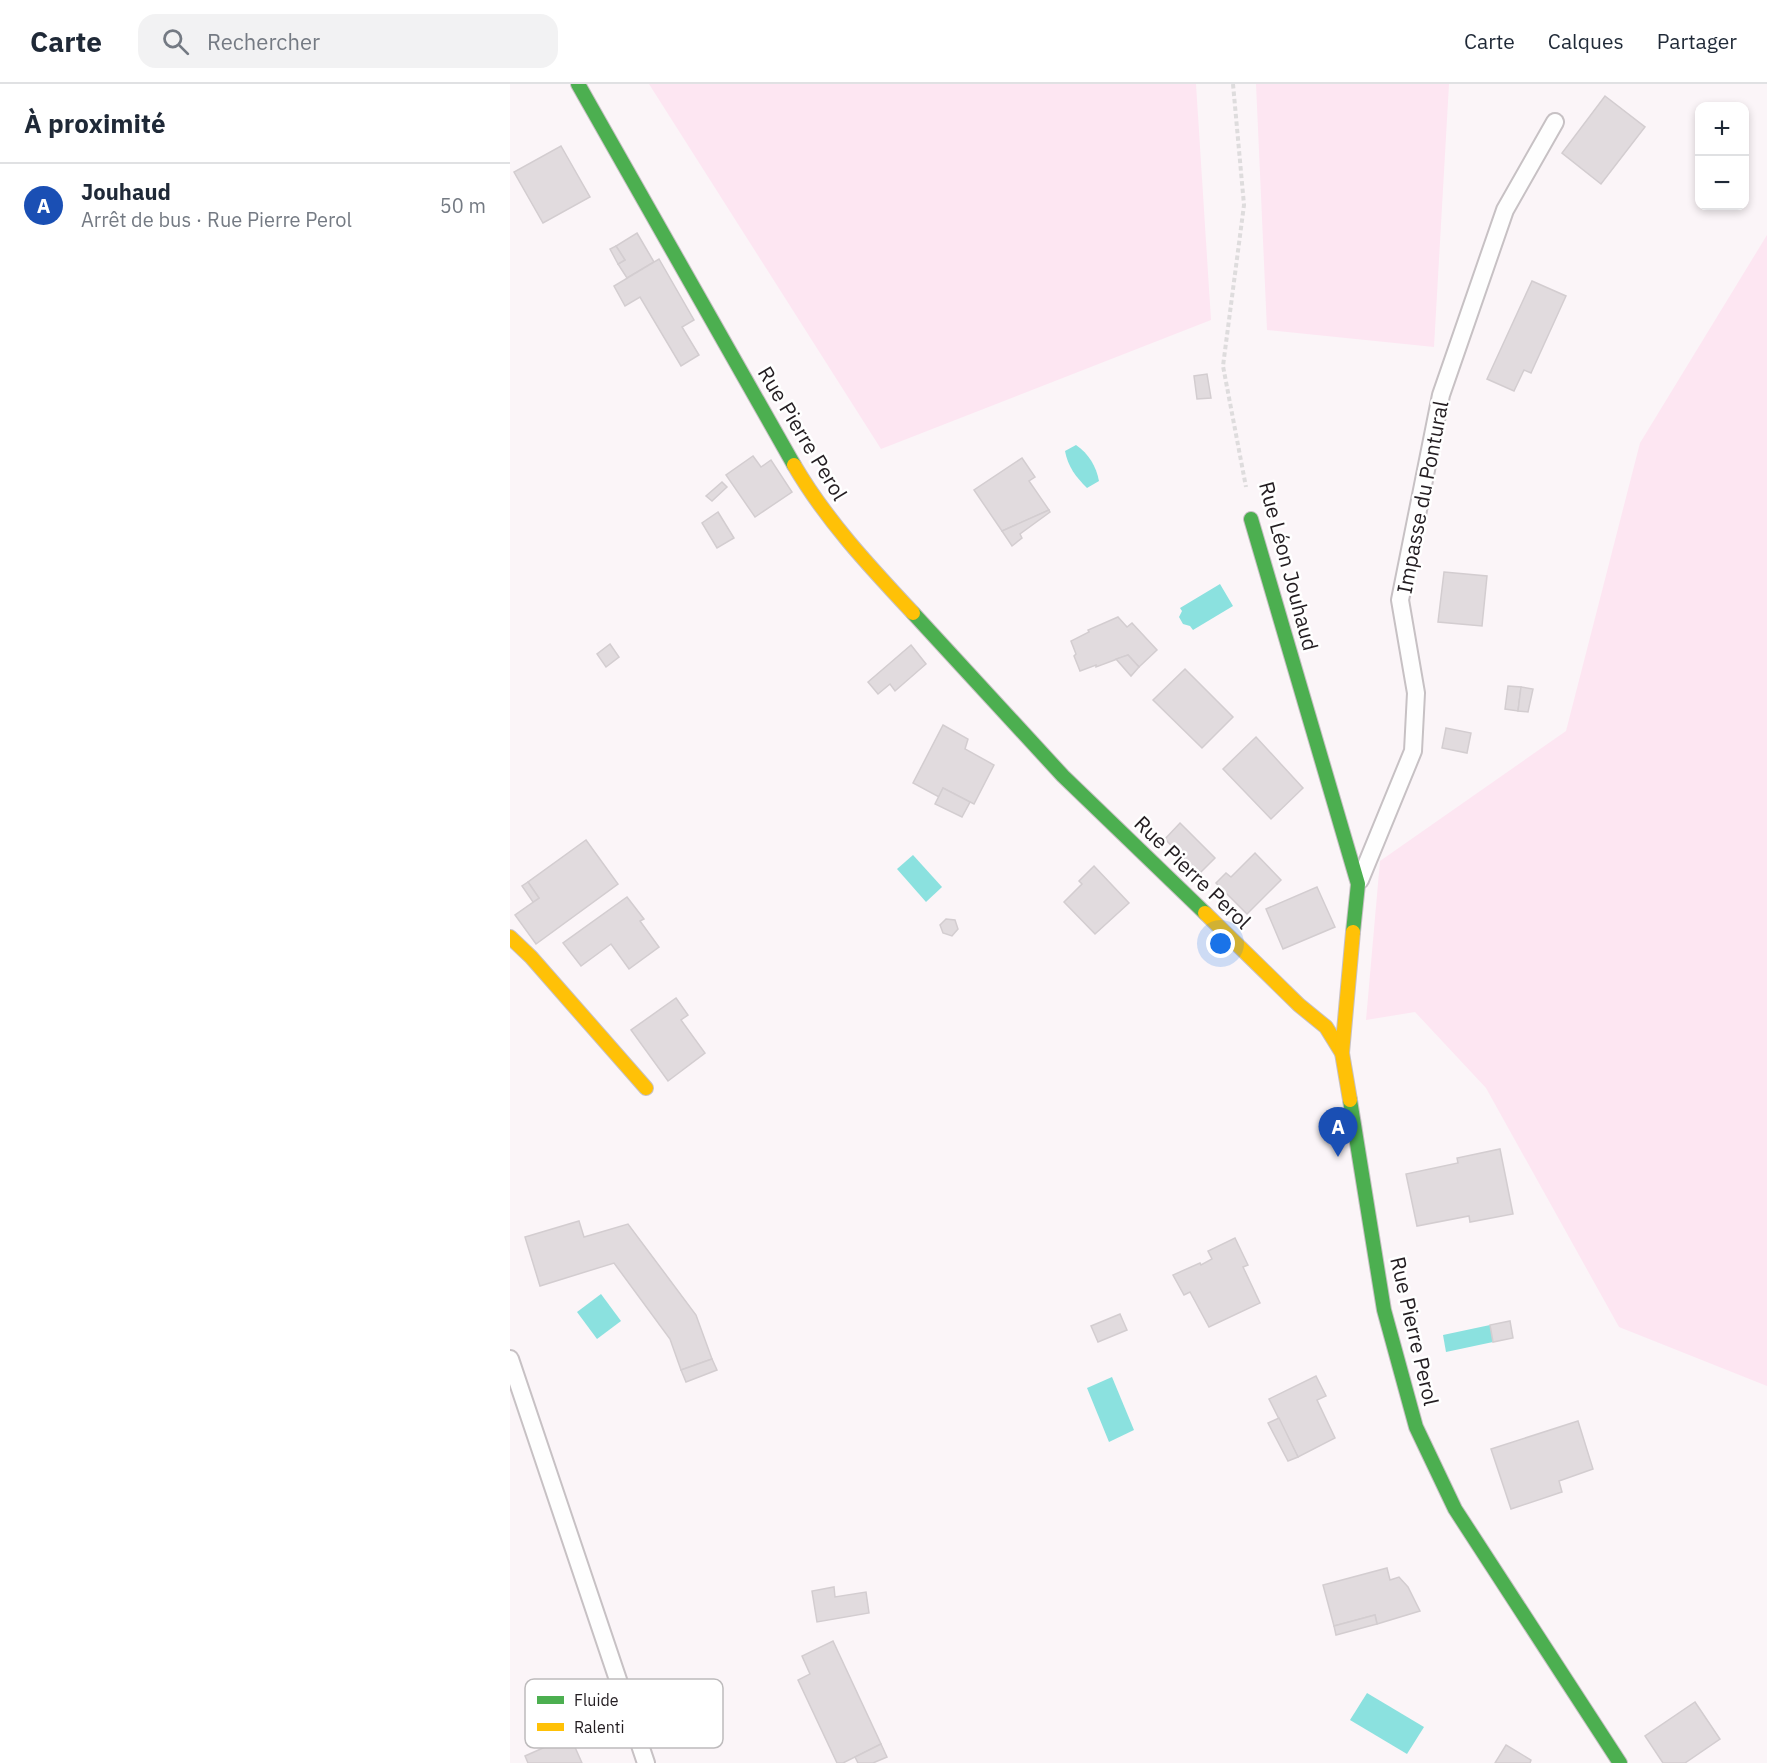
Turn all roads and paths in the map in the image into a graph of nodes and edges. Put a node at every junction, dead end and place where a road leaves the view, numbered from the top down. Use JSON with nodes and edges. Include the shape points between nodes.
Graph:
{"nodes":[{"id":1,"x":578,"y":84,"type":"edge"},
{"id":2,"x":1233,"y":84,"type":"edge"},
{"id":3,"x":1555,"y":122,"type":"dead end"},
{"id":4,"x":1251,"y":519,"type":"joint"},
{"id":5,"x":1358,"y":884,"type":"junction"},
{"id":6,"x":510,"y":937,"type":"edge"},
{"id":7,"x":1342,"y":1053,"type":"junction"},
{"id":8,"x":646,"y":1088,"type":"dead end"},
{"id":9,"x":510,"y":1359,"type":"edge"},
{"id":10,"x":618,"y":1679,"type":"edge"},
{"id":11,"x":641,"y":1748,"type":"edge"},
{"id":12,"x":646,"y":1763,"type":"edge"},
{"id":13,"x":1620,"y":1763,"type":"edge"}],
"edges":[{"from":1,"to":7,"type":"street","name":"Rue Pierre Perol","via":[[805,484],[854,550],[1063,776],[1326,1027]]},
{"from":2,"to":4,"type":"path","name":"Rue Léon Jouhaud","via":[[1244,205],[1223,366]]},
{"from":3,"to":5,"type":"lane","name":"Impasse du Pontural","via":[[1505,210],[1441,395],[1400,600],[1416,693],[1413,751]]},
{"from":4,"to":5,"type":"street","name":"Rue Léon Jouhaud"},
{"from":5,"to":7,"type":"street","name":"Rue Léon Jouhaud"},
{"from":6,"to":8,"type":"street"},
{"from":7,"to":13,"type":"street","name":"Rue Pierre Perol","via":[[1384,1310],[1416,1427],[1455,1509]]},
{"from":9,"to":10,"type":"lane"},
{"from":11,"to":12,"type":"lane"}]}
